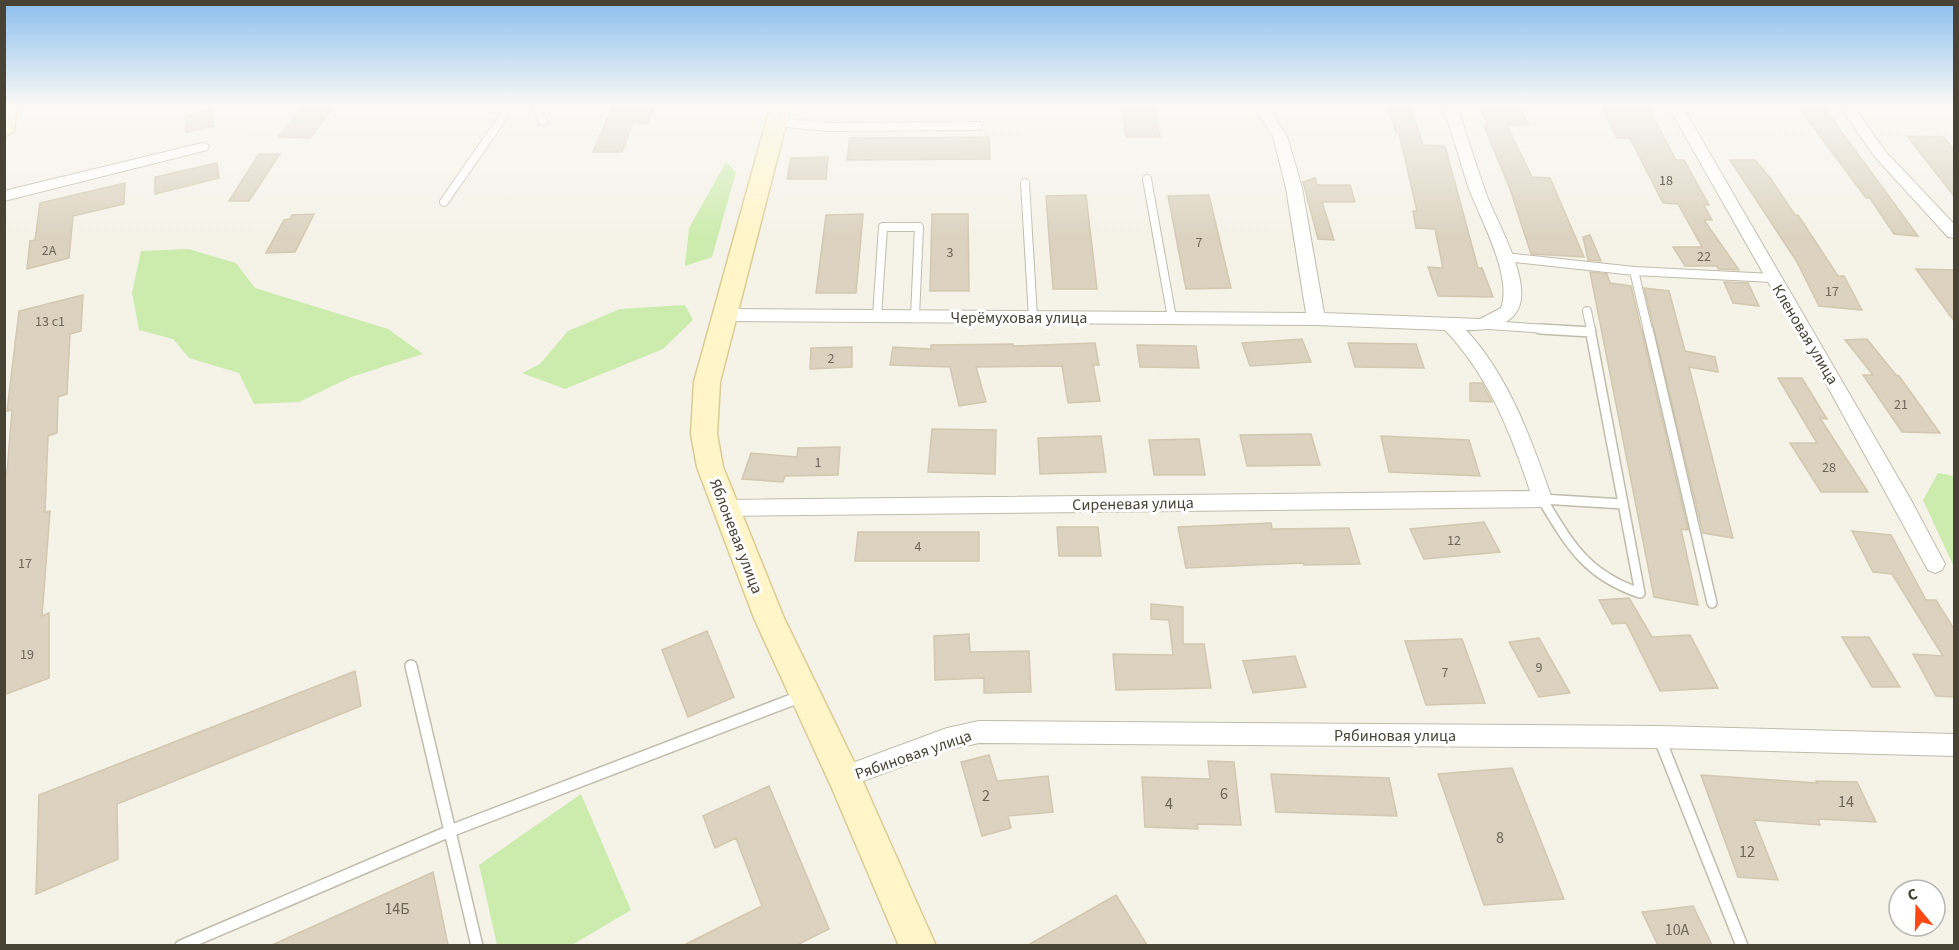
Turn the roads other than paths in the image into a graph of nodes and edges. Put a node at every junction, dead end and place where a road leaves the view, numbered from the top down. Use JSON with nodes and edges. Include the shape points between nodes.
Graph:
{"nodes":[{"id":1,"x":197,"y":148,"type":"edge"},
{"id":2,"x":482,"y":148,"type":"edge"},
{"id":3,"x":769,"y":148,"type":"edge"},
{"id":4,"x":1283,"y":148,"type":"edge"},
{"id":5,"x":1464,"y":148,"type":"edge"},
{"id":6,"x":1699,"y":148,"type":"edge"},
{"id":7,"x":1876,"y":148,"type":"edge"},
{"id":8,"x":1147,"y":179,"type":"dead end"},
{"id":9,"x":1025,"y":183,"type":"dead end"},
{"id":10,"x":4,"y":196,"type":"edge"},
{"id":11,"x":444,"y":202,"type":"dead end"},
{"id":12,"x":1954,"y":233,"type":"edge"},
{"id":13,"x":1505,"y":257,"type":"junction"},
{"id":14,"x":1634,"y":271,"type":"junction"},
{"id":15,"x":1773,"y":279,"type":"junction"},
{"id":16,"x":1587,"y":311,"type":"dead end"},
{"id":17,"x":723,"y":315,"type":"junction"},
{"id":18,"x":877,"y":316,"type":"junction"},
{"id":19,"x":915,"y":316,"type":"junction"},
{"id":20,"x":1033,"y":317,"type":"junction"},
{"id":21,"x":1172,"y":318,"type":"junction"},
{"id":22,"x":1316,"y":319,"type":"junction"},
{"id":23,"x":1451,"y":325,"type":"junction"},
{"id":24,"x":1480,"y":325,"type":"junction"},
{"id":25,"x":1591,"y":332,"type":"junction"},
{"id":26,"x":1542,"y":498,"type":"junction"},
{"id":27,"x":1623,"y":504,"type":"junction"},
{"id":28,"x":724,"y":508,"type":"junction"},
{"id":29,"x":1935,"y":564,"type":"dead end"},
{"id":30,"x":1712,"y":603,"type":"dead end"},
{"id":31,"x":411,"y":666,"type":"dead end"},
{"id":32,"x":805,"y":695,"type":"junction"},
{"id":33,"x":1659,"y":737,"type":"junction"},
{"id":34,"x":1954,"y":745,"type":"edge"},
{"id":35,"x":844,"y":777,"type":"junction"},
{"id":36,"x":450,"y":831,"type":"junction"},
{"id":37,"x":181,"y":945,"type":"edge"},
{"id":38,"x":477,"y":945,"type":"edge"},
{"id":39,"x":918,"y":945,"type":"edge"},
{"id":40,"x":1742,"y":945,"type":"edge"}],
"edges":[{"from":1,"to":10,"type":"street"},
{"from":2,"to":11,"type":"lane"},
{"from":3,"to":17,"type":"street","name":"Яблоневая улица"},
{"from":4,"to":22,"type":"street","via":[[1294,188]]},
{"from":5,"to":13,"type":"street"},
{"from":6,"to":15,"type":"street","name":"Кленовая улица"},
{"from":7,"to":12,"type":"street"},
{"from":8,"to":21,"type":"lane"},
{"from":9,"to":20,"type":"lane"},
{"from":13,"to":14,"type":"lane"},
{"from":13,"to":24,"type":"street","via":[[1512,302],[1507,313]]},
{"from":14,"to":15,"type":"lane"},
{"from":14,"to":30,"type":"lane"},
{"from":15,"to":29,"type":"street","name":"Кленовая улица","via":[[1868,438]]},
{"from":16,"to":25,"type":"lane"},
{"from":17,"to":18,"type":"street","name":"Черёмуховая улица"},
{"from":17,"to":28,"type":"street","name":"Яблоневая улица","via":[[707,382],[704,425],[710,467]]},
{"from":18,"to":19,"type":"street","name":"Черёмуховая улица"},
{"from":18,"to":19,"type":"lane","via":[[883,227],[919,227]]},
{"from":19,"to":20,"type":"street","name":"Черёмуховая улица"},
{"from":20,"to":21,"type":"street","name":"Черёмуховая улица"},
{"from":21,"to":22,"type":"street","name":"Черёмуховая улица"},
{"from":22,"to":23,"type":"street","name":"Черёмуховая улица"},
{"from":23,"to":24,"type":"street","name":"Черёмуховая улица"},
{"from":23,"to":26,"type":"street","via":[[1475,349],[1512,422]]},
{"from":24,"to":25,"type":"lane"},
{"from":25,"to":27,"type":"lane"},
{"from":26,"to":27,"type":"lane"},
{"from":26,"to":27,"type":"lane","via":[[1597,576],[1640,593]]},
{"from":26,"to":28,"type":"street","name":"Сиреневая улица"},
{"from":28,"to":32,"type":"street","name":"Яблоневая улица"},
{"from":31,"to":36,"type":"lane"},
{"from":32,"to":35,"type":"street","name":"Яблоневая улица"},
{"from":32,"to":36,"type":"lane"},
{"from":33,"to":34,"type":"street","name":"Рябиновая улица"},
{"from":33,"to":35,"type":"street","name":"Рябиновая улица","via":[[979,732],[946,739]]},
{"from":33,"to":40,"type":"lane"},
{"from":35,"to":39,"type":"street","name":"Яблоневая улица"},
{"from":36,"to":37,"type":"lane"},
{"from":36,"to":38,"type":"lane"}]}
